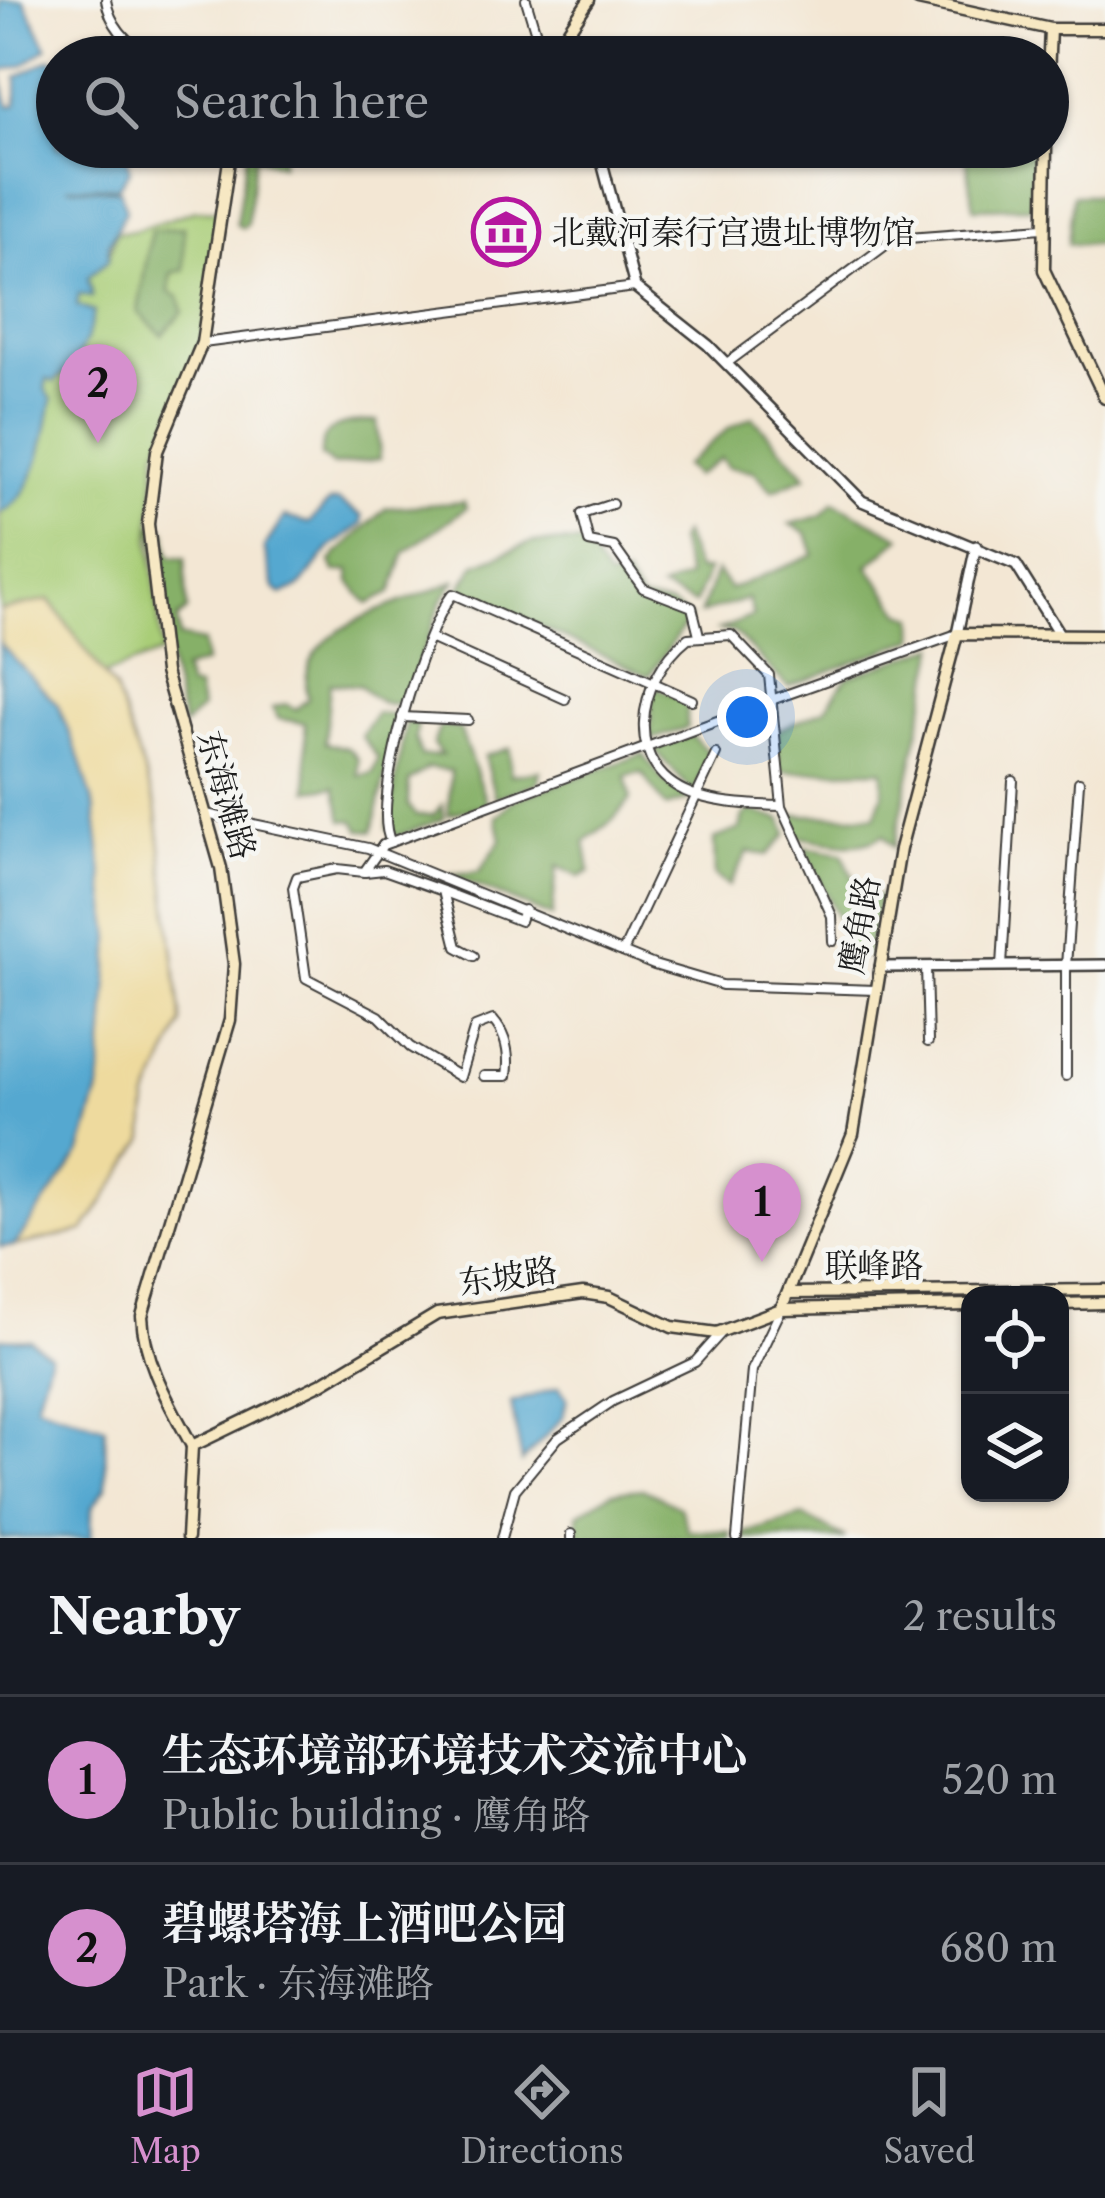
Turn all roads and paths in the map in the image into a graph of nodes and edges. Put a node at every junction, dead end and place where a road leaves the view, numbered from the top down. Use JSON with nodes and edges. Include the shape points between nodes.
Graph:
{"nodes":[{"id":1,"x":106,"y":0,"type":"edge"},
{"id":2,"x":526,"y":0,"type":"edge"},
{"id":3,"x":589,"y":0,"type":"edge"},
{"id":4,"x":918,"y":0,"type":"edge"},
{"id":5,"x":1050,"y":29,"type":"junction"},
{"id":6,"x":1105,"y":29,"type":"edge"},
{"id":7,"x":124,"y":36,"type":"edge"},
{"id":8,"x":537,"y":36,"type":"edge"},
{"id":9,"x":565,"y":36,"type":"edge"},
{"id":10,"x":1050,"y":36,"type":"edge"},
{"id":11,"x":228,"y":168,"type":"edge"},
{"id":12,"x":604,"y":168,"type":"edge"},
{"id":13,"x":1045,"y":168,"type":"edge"},
{"id":14,"x":1043,"y":228,"type":"junction"},
{"id":15,"x":635,"y":287,"type":"junction"},
{"id":16,"x":202,"y":343,"type":"junction"},
{"id":17,"x":727,"y":363,"type":"junction"},
{"id":18,"x":1105,"y":398,"type":"edge"},
{"id":19,"x":612,"y":504,"type":"dead end"},
{"id":20,"x":976,"y":545,"type":"junction"},
{"id":21,"x":1058,"y":632,"type":"junction"},
{"id":22,"x":957,"y":634,"type":"junction"},
{"id":23,"x":699,"y":635,"type":"junction"},
{"id":24,"x":1105,"y":635,"type":"edge"},
{"id":25,"x":432,"y":639,"type":"junction"},
{"id":26,"x":652,"y":680,"type":"junction"},
{"id":27,"x":565,"y":699,"type":"dead end"},
{"id":28,"x":774,"y":699,"type":"junction"},
{"id":29,"x":692,"y":700,"type":"dead end"},
{"id":30,"x":402,"y":717,"type":"junction"},
{"id":31,"x":468,"y":720,"type":"dead end"},
{"id":32,"x":720,"y":720,"type":"dead end"},
{"id":33,"x":646,"y":748,"type":"junction"},
{"id":34,"x":716,"y":754,"type":"dead end"},
{"id":35,"x":1012,"y":781,"type":"dead end"},
{"id":36,"x":1079,"y":782,"type":"dead end"},
{"id":37,"x":697,"y":796,"type":"junction"},
{"id":38,"x":782,"y":806,"type":"junction"},
{"id":39,"x":206,"y":814,"type":"junction"},
{"id":40,"x":391,"y":842,"type":"junction"},
{"id":41,"x":377,"y":851,"type":"junction"},
{"id":42,"x":364,"y":872,"type":"junction"},
{"id":43,"x":443,"y":891,"type":"junction"},
{"id":44,"x":524,"y":910,"type":"junction"},
{"id":45,"x":833,"y":940,"type":"dead end"},
{"id":46,"x":623,"y":952,"type":"junction"},
{"id":47,"x":474,"y":956,"type":"dead end"},
{"id":48,"x":1105,"y":965,"type":"edge"},
{"id":49,"x":1002,"y":966,"type":"junction"},
{"id":50,"x":1066,"y":966,"type":"junction"},
{"id":51,"x":880,"y":967,"type":"junction"},
{"id":52,"x":926,"y":967,"type":"junction"},
{"id":53,"x":876,"y":990,"type":"junction"},
{"id":54,"x":928,"y":1042,"type":"dead end"},
{"id":55,"x":484,"y":1076,"type":"dead end"},
{"id":56,"x":1066,"y":1076,"type":"dead end"},
{"id":57,"x":1105,"y":1290,"type":"edge"},
{"id":58,"x":788,"y":1293,"type":"junction"},
{"id":59,"x":1105,"y":1303,"type":"edge"},
{"id":60,"x":1069,"y":1304,"type":"edge"},
{"id":61,"x":961,"y":1305,"type":"edge"},
{"id":62,"x":782,"y":1309,"type":"junction"},
{"id":63,"x":723,"y":1331,"type":"junction"},
{"id":64,"x":192,"y":1446,"type":"junction"},
{"id":65,"x":187,"y":1538,"type":"edge"},
{"id":66,"x":502,"y":1538,"type":"edge"},
{"id":67,"x":737,"y":1538,"type":"edge"}],
"edges":[{"from":1,"to":7,"type":"street"},
{"from":2,"to":8,"type":"street"},
{"from":3,"to":9,"type":"main road"},
{"from":4,"to":5,"type":"main road"},
{"from":5,"to":6,"type":"main road"},
{"from":5,"to":10,"type":"main road"},
{"from":11,"to":16,"type":"main road","name":"东海滩路"},
{"from":12,"to":15,"type":"street"},
{"from":13,"to":14,"type":"main road"},
{"from":14,"to":17,"type":"street","via":[[894,239]]},
{"from":14,"to":18,"type":"main road","via":[[1044,270]]},
{"from":15,"to":16,"type":"street"},
{"from":15,"to":17,"type":"street"},
{"from":16,"to":39,"type":"main road","name":"东海滩路","via":[[158,451],[148,524],[165,672]]},
{"from":17,"to":20,"type":"street","via":[[862,501]]},
{"from":19,"to":23,"type":"street","via":[[582,514],[589,542],[614,547],[643,588],[692,607]]},
{"from":20,"to":21,"type":"street","via":[[1016,565]]},
{"from":20,"to":22,"type":"street","name":"鹰角路"},
{"from":21,"to":22,"type":"main road"},
{"from":21,"to":24,"type":"main road"},
{"from":22,"to":28,"type":"street"},
{"from":22,"to":51,"type":"main road","name":"鹰角路","via":[[900,849]]},
{"from":23,"to":26,"type":"street","via":[[668,654]]},
{"from":23,"to":28,"type":"street","via":[[742,643],[770,675]]},
{"from":25,"to":26,"type":"street","via":[[446,602],[464,595]]},
{"from":25,"to":27,"type":"street"},
{"from":25,"to":30,"type":"street"},
{"from":26,"to":29,"type":"street"},
{"from":26,"to":33,"type":"street","via":[[643,709]]},
{"from":28,"to":38,"type":"street"},
{"from":30,"to":31,"type":"street"},
{"from":30,"to":40,"type":"street","via":[[382,808]]},
{"from":32,"to":33,"type":"street"},
{"from":33,"to":37,"type":"street","via":[[671,781]]},
{"from":33,"to":40,"type":"street"},
{"from":34,"to":37,"type":"street"},
{"from":35,"to":49,"type":"street"},
{"from":36,"to":50,"type":"street"},
{"from":37,"to":38,"type":"street"},
{"from":37,"to":46,"type":"street"},
{"from":38,"to":45,"type":"street","via":[[832,916]]},
{"from":39,"to":41,"type":"street"},
{"from":39,"to":64,"type":"main road","name":"东海滩路","via":[[234,964],[230,1020],[142,1316],[158,1380]]},
{"from":40,"to":41,"type":"street"},
{"from":41,"to":42,"type":"street"},
{"from":41,"to":44,"type":"street"},
{"from":42,"to":43,"type":"street","via":[[385,870]]},
{"from":42,"to":55,"type":"street","via":[[298,877],[306,978],[379,1016],[410,1047],[460,1077],[475,1027],[493,1020],[503,1032],[507,1076]]},
{"from":43,"to":44,"type":"street","via":[[520,921]]},
{"from":43,"to":47,"type":"street","via":[[457,947]]},
{"from":44,"to":46,"type":"street"},
{"from":46,"to":53,"type":"street","via":[[722,985]]},
{"from":48,"to":50,"type":"street"},
{"from":49,"to":50,"type":"street"},
{"from":49,"to":52,"type":"street"},
{"from":50,"to":56,"type":"street"},
{"from":51,"to":52,"type":"street"},
{"from":51,"to":53,"type":"main road","name":"鹰角路"},
{"from":52,"to":54,"type":"street"},
{"from":53,"to":58,"type":"main road","name":"鹰角路","via":[[853,1134]]},
{"from":57,"to":58,"type":"main road","name":"联峰路"},
{"from":58,"to":62,"type":"main road","name":"鹰角路"},
{"from":59,"to":60,"type":"main road"},
{"from":61,"to":62,"type":"main road","name":"联峰路"},
{"from":62,"to":63,"type":"main road","name":"东坡路"},
{"from":62,"to":67,"type":"street","via":[[752,1370]]},
{"from":63,"to":64,"type":"main road","name":"东坡路","via":[[672,1327],[583,1293],[437,1314],[322,1383]]},
{"from":63,"to":66,"type":"street","via":[[694,1363],[558,1438],[514,1490]]},
{"from":64,"to":65,"type":"main road"}]}
